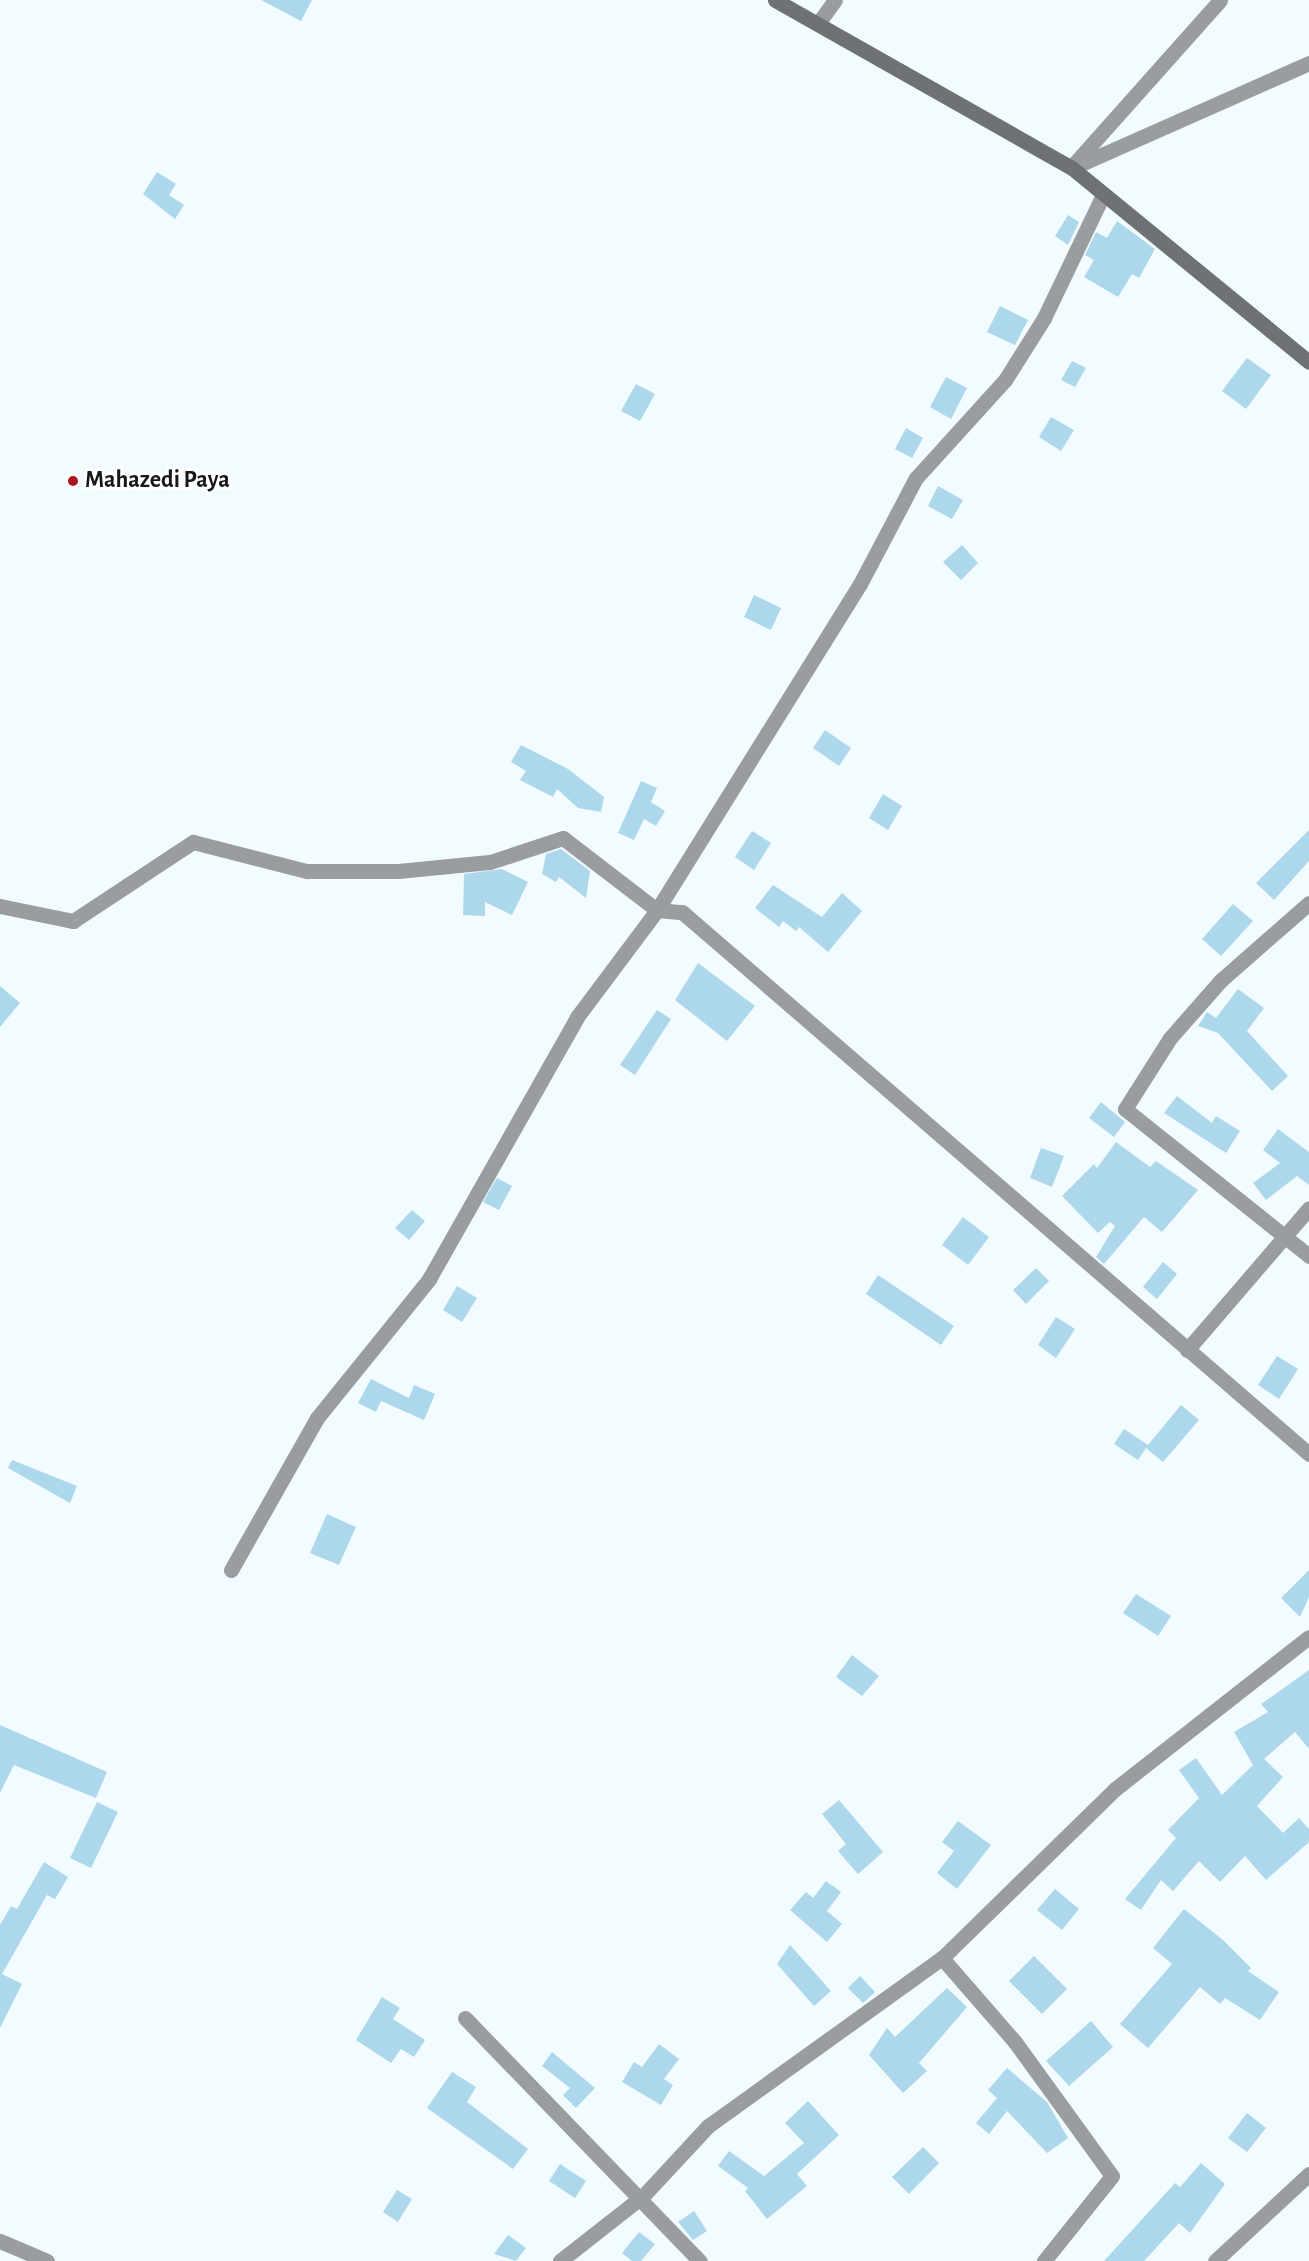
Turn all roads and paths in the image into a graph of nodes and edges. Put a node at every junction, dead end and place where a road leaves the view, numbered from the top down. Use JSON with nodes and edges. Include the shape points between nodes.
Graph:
{"nodes":[{"id":1,"x":775,"y":0,"type":"edge"},
{"id":2,"x":835,"y":0,"type":"edge"},
{"id":3,"x":1220,"y":0,"type":"edge"},
{"id":4,"x":819,"y":22,"type":"junction"},
{"id":5,"x":1309,"y":63,"type":"edge"},
{"id":6,"x":1071,"y":168,"type":"junction"},
{"id":7,"x":1102,"y":197,"type":"junction"},
{"id":8,"x":1309,"y":362,"type":"edge"},
{"id":9,"x":1309,"y":903,"type":"edge"},
{"id":10,"x":0,"y":906,"type":"edge"},
{"id":11,"x":657,"y":910,"type":"junction"},
{"id":12,"x":1309,"y":1208,"type":"edge"},
{"id":13,"x":1285,"y":1235,"type":"junction"},
{"id":14,"x":1309,"y":1256,"type":"edge"},
{"id":15,"x":1187,"y":1350,"type":"junction"},
{"id":16,"x":1309,"y":1454,"type":"edge"},
{"id":17,"x":231,"y":1570,"type":"dead end"},
{"id":18,"x":1309,"y":1637,"type":"edge"},
{"id":19,"x":942,"y":1958,"type":"junction"},
{"id":20,"x":465,"y":2018,"type":"dead end"},
{"id":21,"x":1309,"y":2174,"type":"edge"},
{"id":22,"x":643,"y":2196,"type":"junction"},
{"id":23,"x":0,"y":2241,"type":"edge"},
{"id":24,"x":47,"y":2261,"type":"edge"},
{"id":25,"x":560,"y":2261,"type":"edge"},
{"id":26,"x":700,"y":2261,"type":"edge"},
{"id":27,"x":1044,"y":2261,"type":"edge"},
{"id":28,"x":1215,"y":2261,"type":"edge"}],
"edges":[{"from":1,"to":4,"type":"street"},
{"from":2,"to":4,"type":"street"},
{"from":3,"to":6,"type":"street"},
{"from":4,"to":6,"type":"street"},
{"from":5,"to":6,"type":"street"},
{"from":6,"to":7,"type":"street"},
{"from":7,"to":8,"type":"street"},
{"from":7,"to":11,"type":"street","via":[[1044,318],[1005,380],[916,478],[860,584],[788,690]]},
{"from":9,"to":13,"type":"street","via":[[1221,980],[1170,1038],[1125,1109]]},
{"from":10,"to":11,"type":"street","via":[[73,921],[193,842],[307,871],[398,871],[490,862],[563,838]]},
{"from":11,"to":15,"type":"street","via":[[682,912]]},
{"from":11,"to":17,"type":"street","via":[[577,1017],[429,1279],[317,1418]]},
{"from":12,"to":13,"type":"street"},
{"from":13,"to":14,"type":"street"},
{"from":13,"to":15,"type":"street"},
{"from":15,"to":16,"type":"street"},
{"from":18,"to":19,"type":"street","via":[[1115,1789]]},
{"from":19,"to":22,"type":"street","via":[[708,2126]]},
{"from":19,"to":27,"type":"street","via":[[1016,2042],[1112,2176]]},
{"from":20,"to":22,"type":"street"},
{"from":21,"to":28,"type":"street"},
{"from":22,"to":25,"type":"street"},
{"from":22,"to":26,"type":"street"},
{"from":23,"to":24,"type":"street"}]}
